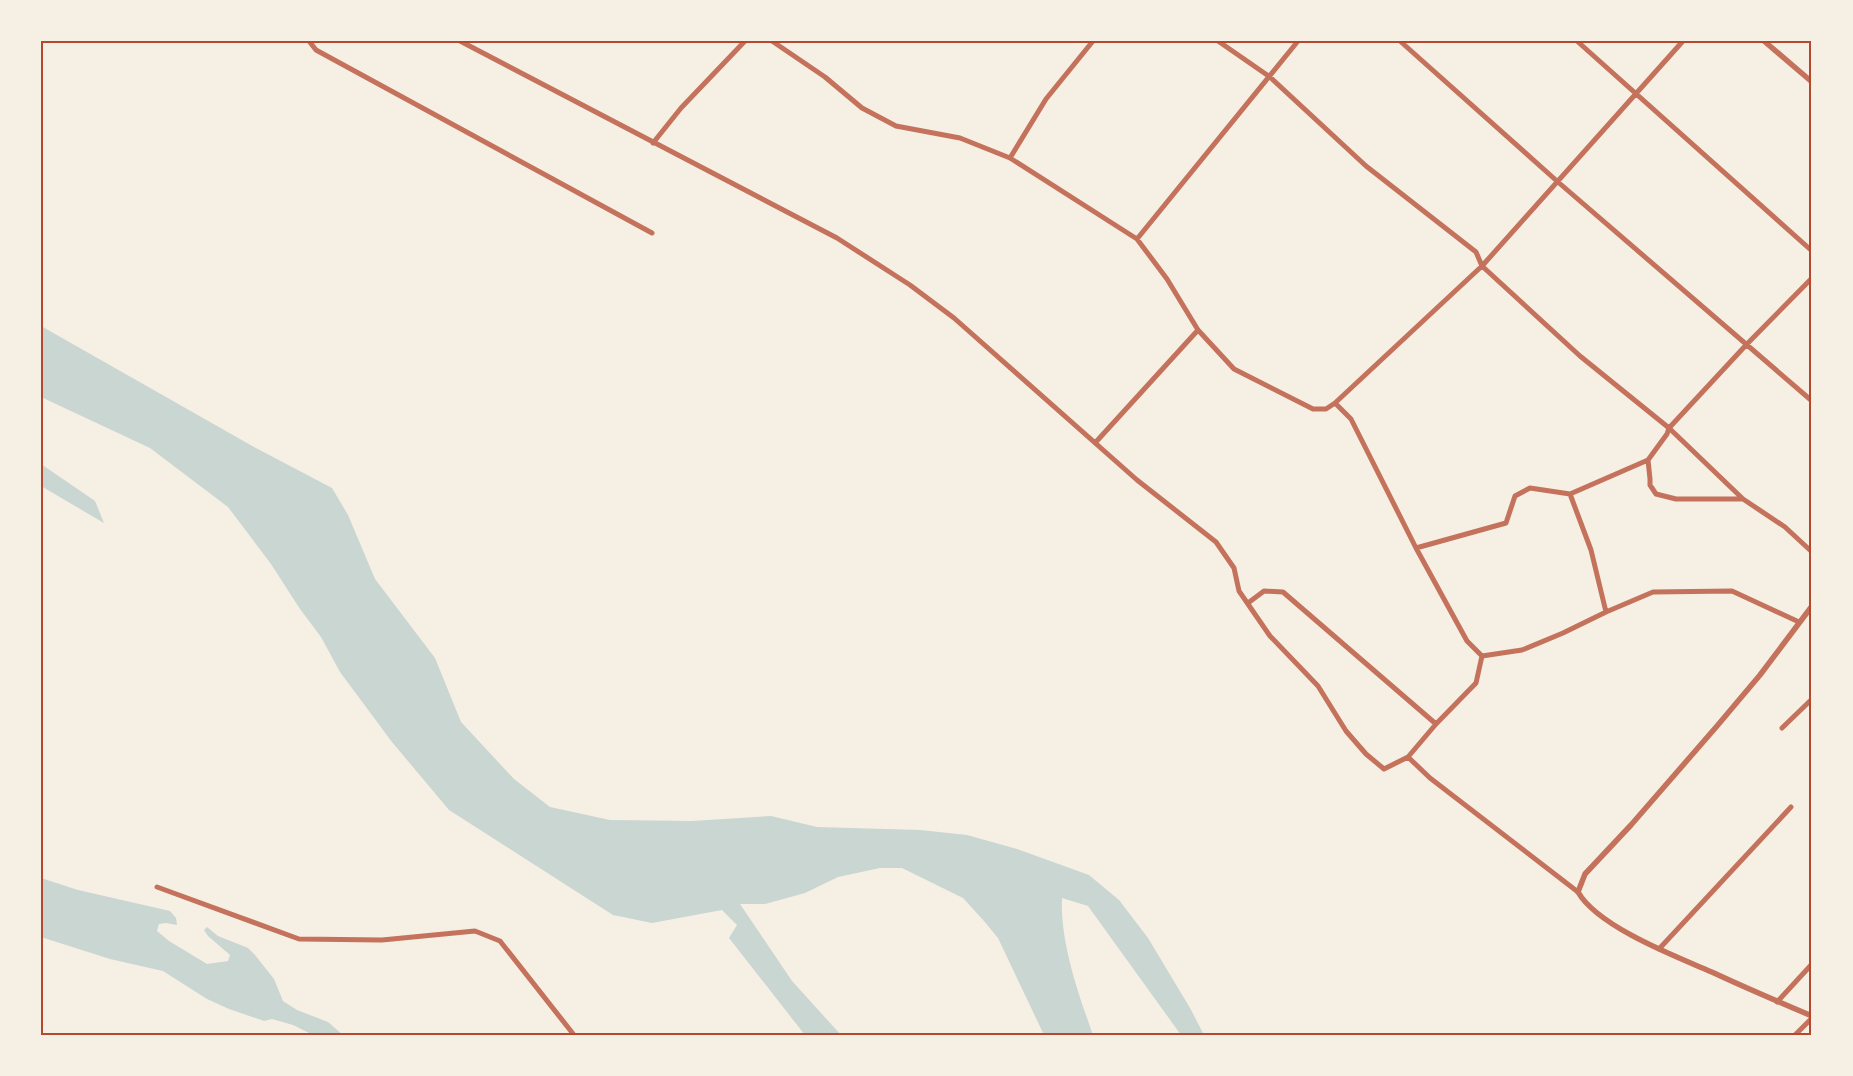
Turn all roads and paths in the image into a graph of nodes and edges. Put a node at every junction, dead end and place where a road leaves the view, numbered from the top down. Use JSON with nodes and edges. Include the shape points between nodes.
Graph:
{"nodes":[{"id":1,"x":309,"y":41,"type":"edge"},
{"id":2,"x":460,"y":41,"type":"edge"},
{"id":3,"x":745,"y":41,"type":"edge"},
{"id":4,"x":772,"y":41,"type":"edge"},
{"id":5,"x":1093,"y":41,"type":"edge"},
{"id":6,"x":1218,"y":41,"type":"edge"},
{"id":7,"x":1298,"y":41,"type":"edge"},
{"id":8,"x":1400,"y":41,"type":"edge"},
{"id":9,"x":1577,"y":41,"type":"edge"},
{"id":10,"x":1683,"y":41,"type":"edge"},
{"id":11,"x":1764,"y":41,"type":"edge"},
{"id":12,"x":1270,"y":77,"type":"junction"},
{"id":13,"x":1812,"y":82,"type":"edge"},
{"id":14,"x":1637,"y":95,"type":"junction"},
{"id":15,"x":653,"y":144,"type":"junction"},
{"id":16,"x":1010,"y":158,"type":"junction"},
{"id":17,"x":1558,"y":182,"type":"junction"},
{"id":18,"x":652,"y":233,"type":"dead end"},
{"id":19,"x":1137,"y":239,"type":"junction"},
{"id":20,"x":1812,"y":251,"type":"edge"},
{"id":21,"x":1482,"y":266,"type":"junction"},
{"id":22,"x":1812,"y":278,"type":"edge"},
{"id":23,"x":1198,"y":330,"type":"junction"},
{"id":24,"x":1747,"y":344,"type":"junction"},
{"id":25,"x":1812,"y":401,"type":"edge"},
{"id":26,"x":1335,"y":403,"type":"junction"},
{"id":27,"x":1669,"y":428,"type":"junction"},
{"id":28,"x":1095,"y":443,"type":"junction"},
{"id":29,"x":1648,"y":460,"type":"junction"},
{"id":30,"x":1570,"y":494,"type":"junction"},
{"id":31,"x":1743,"y":498,"type":"junction"},
{"id":32,"x":1416,"y":548,"type":"junction"},
{"id":33,"x":1812,"y":552,"type":"edge"},
{"id":34,"x":1248,"y":604,"type":"junction"},
{"id":35,"x":1812,"y":606,"type":"edge"},
{"id":36,"x":1606,"y":612,"type":"junction"},
{"id":37,"x":1799,"y":622,"type":"junction"},
{"id":38,"x":1482,"y":656,"type":"junction"},
{"id":39,"x":1812,"y":699,"type":"edge"},
{"id":40,"x":1436,"y":724,"type":"junction"},
{"id":41,"x":1782,"y":728,"type":"dead end"},
{"id":42,"x":1408,"y":756,"type":"junction"},
{"id":43,"x":1791,"y":807,"type":"dead end"},
{"id":44,"x":158,"y":887,"type":"dead end"},
{"id":45,"x":1578,"y":892,"type":"junction"},
{"id":46,"x":1660,"y":950,"type":"junction"},
{"id":47,"x":1812,"y":964,"type":"edge"},
{"id":48,"x":1777,"y":1002,"type":"junction"},
{"id":49,"x":1812,"y":1017,"type":"edge"},
{"id":50,"x":574,"y":1035,"type":"edge"},
{"id":51,"x":1795,"y":1035,"type":"edge"}],
"edges":[{"from":1,"to":18,"type":"street","via":[[316,50]]},
{"from":2,"to":15,"type":"street"},
{"from":3,"to":15,"type":"street","via":[[681,108]]},
{"from":4,"to":16,"type":"street","via":[[825,77],[862,108],[896,126],[960,138]]},
{"from":5,"to":16,"type":"street","via":[[1046,99]]},
{"from":6,"to":12,"type":"street"},
{"from":7,"to":12,"type":"street"},
{"from":8,"to":17,"type":"street"},
{"from":9,"to":14,"type":"street"},
{"from":10,"to":14,"type":"street"},
{"from":11,"to":13,"type":"street"},
{"from":12,"to":19,"type":"street"},
{"from":12,"to":21,"type":"street","via":[[1366,166],[1476,252]]},
{"from":14,"to":17,"type":"street"},
{"from":14,"to":20,"type":"street"},
{"from":15,"to":28,"type":"street","via":[[837,238],[910,285],[954,318]]},
{"from":16,"to":19,"type":"street"},
{"from":17,"to":21,"type":"street"},
{"from":17,"to":24,"type":"street"},
{"from":19,"to":23,"type":"street"},
{"from":21,"to":26,"type":"street"},
{"from":21,"to":27,"type":"street","via":[[1580,356]]},
{"from":22,"to":24,"type":"street"},
{"from":23,"to":26,"type":"street","via":[[1234,369],[1313,409],[1326,409]]},
{"from":23,"to":28,"type":"street"},
{"from":24,"to":25,"type":"street"},
{"from":24,"to":27,"type":"street"},
{"from":26,"to":32,"type":"street","via":[[1351,419]]},
{"from":27,"to":29,"type":"street"},
{"from":27,"to":31,"type":"street"},
{"from":28,"to":34,"type":"street","via":[[1216,542],[1234,568],[1239,591]]},
{"from":29,"to":30,"type":"street"},
{"from":29,"to":31,"type":"street","via":[[1650,485],[1656,494],[1676,500]]},
{"from":30,"to":32,"type":"street","via":[[1530,488],[1515,496],[1506,523]]},
{"from":30,"to":36,"type":"street","via":[[1591,550]]},
{"from":31,"to":33,"type":"street","via":[[1785,527]]},
{"from":32,"to":38,"type":"street","via":[[1467,642]]},
{"from":34,"to":40,"type":"street","via":[[1264,591],[1283,592]]},
{"from":34,"to":42,"type":"street","via":[[1270,636],[1318,686],[1346,731],[1366,754],[1384,769]]},
{"from":35,"to":37,"type":"street"},
{"from":36,"to":37,"type":"street","via":[[1653,592],[1732,591]]},
{"from":36,"to":38,"type":"street","via":[[1522,650]]},
{"from":37,"to":45,"type":"street","via":[[1717,726],[1585,874]]},
{"from":38,"to":40,"type":"street","via":[[1476,684]]},
{"from":39,"to":41,"type":"street"},
{"from":40,"to":42,"type":"street"},
{"from":42,"to":45,"type":"street","via":[[1430,778]]},
{"from":43,"to":46,"type":"street"},
{"from":44,"to":50,"type":"street","via":[[299,939],[382,940],[475,931],[500,941]]},
{"from":45,"to":46,"type":"street","via":[[1585,903],[1620,928]]},
{"from":46,"to":48,"type":"street"},
{"from":47,"to":48,"type":"street"},
{"from":48,"to":49,"type":"street"},
{"from":49,"to":51,"type":"street"}]}
